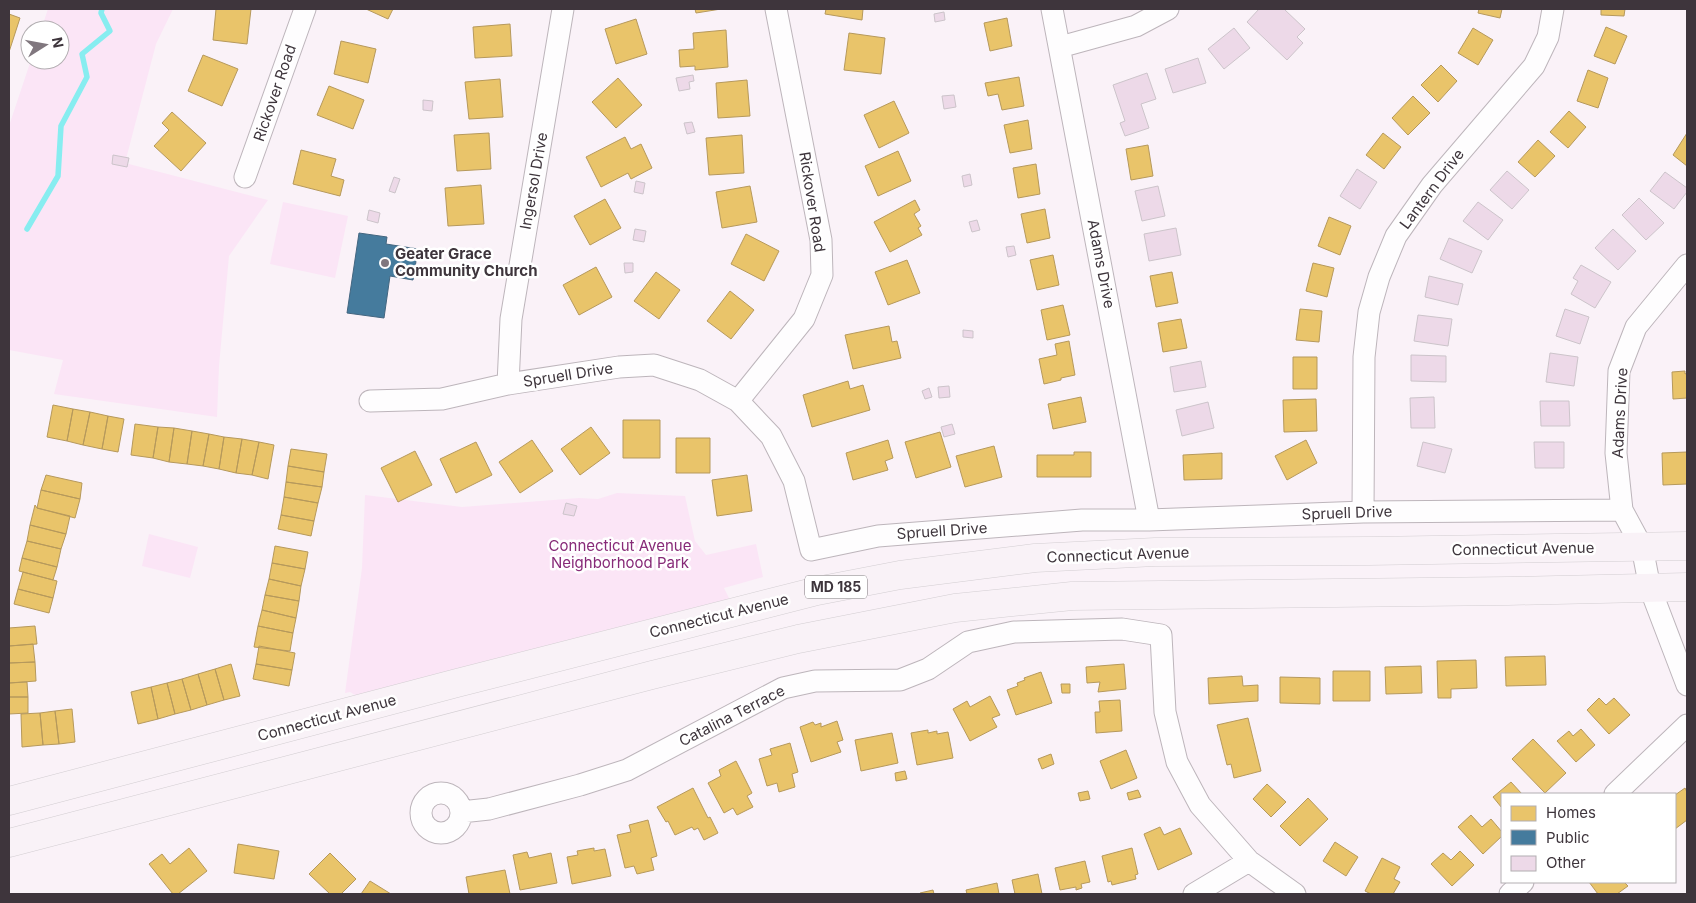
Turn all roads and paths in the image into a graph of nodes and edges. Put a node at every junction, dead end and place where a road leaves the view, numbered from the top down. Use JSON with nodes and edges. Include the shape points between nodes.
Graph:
{"nodes":[{"id":1,"x":305,"y":9,"type":"edge"},
{"id":2,"x":563,"y":9,"type":"edge"},
{"id":3,"x":776,"y":9,"type":"edge"},
{"id":4,"x":1052,"y":9,"type":"edge"},
{"id":5,"x":1168,"y":9,"type":"edge"},
{"id":6,"x":1553,"y":9,"type":"edge"},
{"id":7,"x":1060,"y":47,"type":"junction"},
{"id":8,"x":246,"y":177,"type":"dead end"},
{"id":9,"x":1684,"y":277,"type":"edge"},
{"id":10,"x":508,"y":384,"type":"junction"},
{"id":11,"x":370,"y":401,"type":"dead end"},
{"id":12,"x":738,"y":401,"type":"junction"},
{"id":13,"x":1622,"y":510,"type":"junction"},
{"id":14,"x":1364,"y":512,"type":"junction"},
{"id":15,"x":1149,"y":520,"type":"junction"},
{"id":16,"x":1687,"y":546,"type":"edge"},
{"id":17,"x":1642,"y":547,"type":"junction"},
{"id":18,"x":1687,"y":587,"type":"edge"},
{"id":19,"x":1650,"y":588,"type":"junction"},
{"id":20,"x":1687,"y":685,"type":"edge"},
{"id":21,"x":1687,"y":725,"type":"edge"},
{"id":22,"x":1616,"y":793,"type":"edge"},
{"id":23,"x":9,"y":802,"type":"edge"},
{"id":24,"x":461,"y":812,"type":"dead end"},
{"id":25,"x":9,"y":843,"type":"edge"},
{"id":26,"x":1249,"y":861,"type":"junction"},
{"id":27,"x":1523,"y":883,"type":"edge"},
{"id":28,"x":1194,"y":894,"type":"edge"},
{"id":29,"x":1295,"y":894,"type":"edge"},
{"id":30,"x":1510,"y":894,"type":"edge"}],
"edges":[{"from":1,"to":8,"type":"street","name":"Rickover Road"},
{"from":2,"to":10,"type":"street","name":"Ingersol Drive","via":[[511,319]]},
{"from":3,"to":12,"type":"street","name":"Rickover Road","via":[[821,240],[822,275],[804,319]]},
{"from":4,"to":7,"type":"street","name":"Adams Drive"},
{"from":5,"to":7,"type":"street","via":[[1136,26]]},
{"from":6,"to":14,"type":"street","name":"Lantern Drive","via":[[1548,38],[1534,66],[1432,184],[1396,236],[1379,276],[1364,357]]},
{"from":7,"to":15,"type":"street","name":"Adams Drive"},
{"from":9,"to":13,"type":"street","name":"Adams Drive","via":[[1636,327],[1619,371],[1616,453]]},
{"from":10,"to":11,"type":"street","name":"Spruell Drive","via":[[442,399]]},
{"from":10,"to":12,"type":"street","name":"Spruell Drive","via":[[619,366],[654,365],[700,380]]},
{"from":12,"to":15,"type":"street","name":"Spruell Drive","via":[[770,436],[794,481],[811,550],[886,535],[1082,520]]},
{"from":13,"to":14,"type":"street","name":"Spruell Drive"},
{"from":13,"to":17,"type":"street","name":"Adams Drive"},
{"from":14,"to":15,"type":"street","name":"Spruell Drive"},
{"from":16,"to":17,"type":"main road","name":"Connecticut Avenue","number":"MD 185"},
{"from":17,"to":19,"type":"street","name":"Adams Drive"},
{"from":17,"to":23,"type":"main road","name":"Connecticut Avenue","number":"MD 185","via":[[1156,552],[1035,558],[900,575],[818,591]]},
{"from":18,"to":19,"type":"main road"},
{"from":19,"to":20,"type":"street","name":"Adams Drive"},
{"from":19,"to":25,"type":"main road","via":[[1072,596],[955,608],[789,641]]},
{"from":21,"to":22,"type":"street"},
{"from":24,"to":26,"type":"street","name":"Catalina Terrace","via":[[489,809],[627,770],[783,688],[815,682],[900,680],[928,669],[968,642],[1014,632],[1122,629],[1161,635],[1165,712],[1177,762],[1200,805]]},
{"from":26,"to":28,"type":"street"},
{"from":26,"to":29,"type":"street"},
{"from":27,"to":30,"type":"street"}]}
